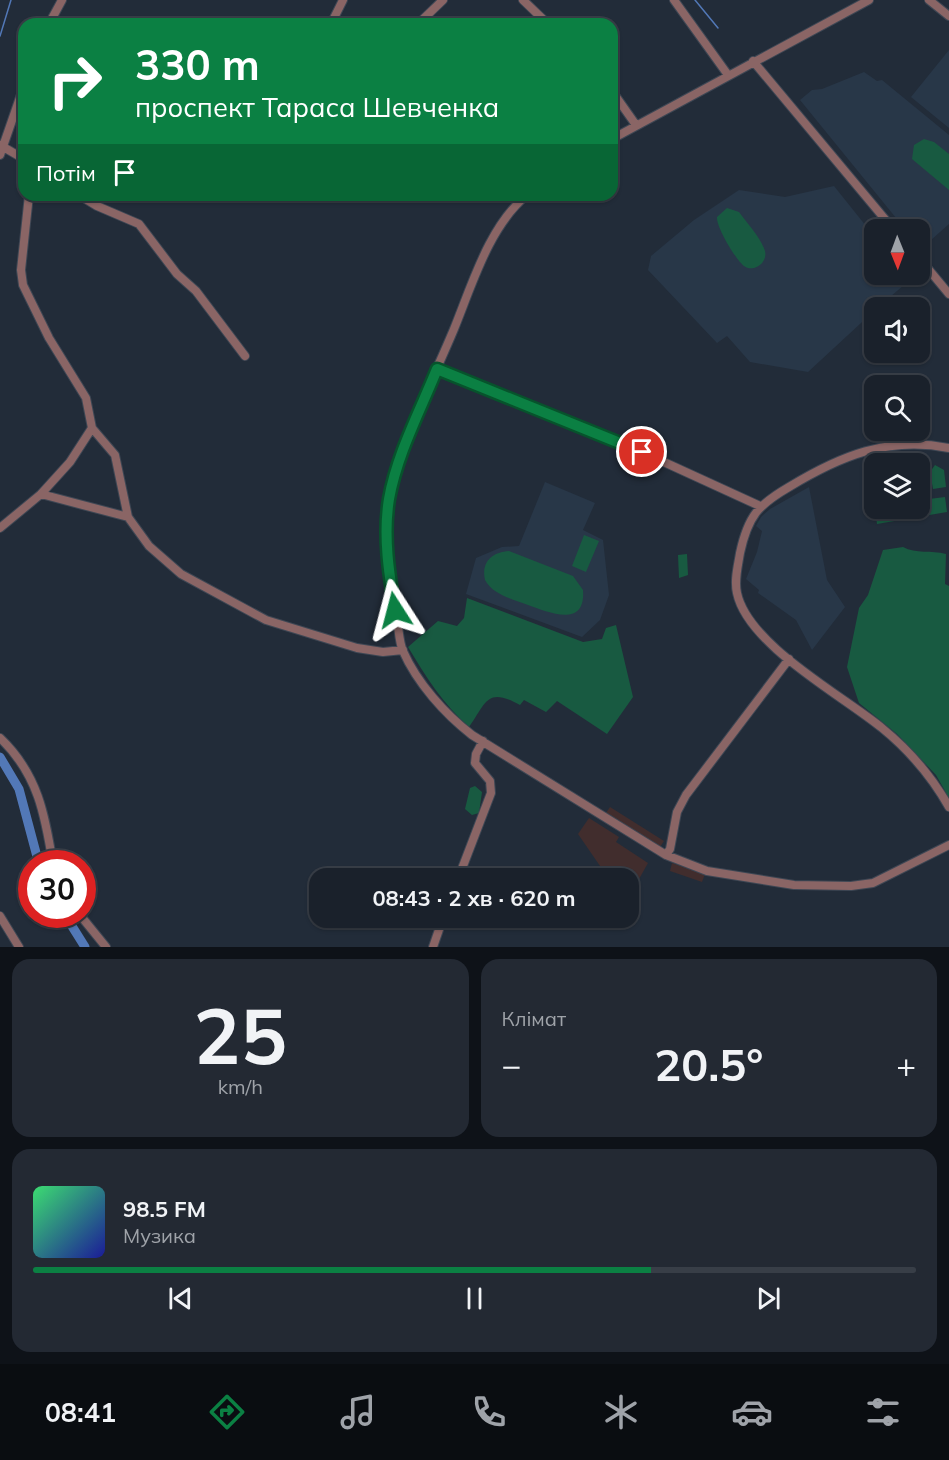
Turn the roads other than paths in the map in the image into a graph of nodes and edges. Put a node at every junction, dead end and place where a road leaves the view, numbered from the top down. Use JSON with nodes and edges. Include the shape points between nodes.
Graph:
{"nodes":[{"id":1,"x":62,"y":0,"type":"edge"},
{"id":2,"x":343,"y":0,"type":"edge"},
{"id":3,"x":443,"y":0,"type":"edge"},
{"id":4,"x":523,"y":0,"type":"edge"},
{"id":5,"x":674,"y":0,"type":"edge"},
{"id":6,"x":869,"y":0,"type":"edge"},
{"id":7,"x":929,"y":0,"type":"edge"},
{"id":8,"x":949,"y":16,"type":"edge"},
{"id":9,"x":52,"y":18,"type":"edge"},
{"id":10,"x":335,"y":18,"type":"edge"},
{"id":11,"x":424,"y":18,"type":"edge"},
{"id":12,"x":542,"y":18,"type":"edge"},
{"id":13,"x":753,"y":61,"type":"junction"},
{"id":14,"x":727,"y":74,"type":"junction"},
{"id":15,"x":618,"y":99,"type":"edge"},
{"id":16,"x":18,"y":102,"type":"edge"},
{"id":17,"x":635,"y":123,"type":"junction"},
{"id":18,"x":618,"y":135,"type":"edge"},
{"id":19,"x":2,"y":146,"type":"edge"},
{"id":20,"x":18,"y":155,"type":"edge"},
{"id":21,"x":0,"y":156,"type":"edge"},
{"id":22,"x":27,"y":201,"type":"edge"},
{"id":23,"x":89,"y":201,"type":"edge"},
{"id":24,"x":522,"y":201,"type":"edge"},
{"id":25,"x":885,"y":219,"type":"edge"},
{"id":26,"x":930,"y":271,"type":"edge"},
{"id":27,"x":949,"y":294,"type":"edge"},
{"id":28,"x":244,"y":356,"type":"dead end"},
{"id":29,"x":437,"y":369,"type":"junction"},
{"id":30,"x":92,"y":428,"type":"junction"},
{"id":31,"x":949,"y":448,"type":"edge"},
{"id":32,"x":41,"y":494,"type":"junction"},
{"id":33,"x":760,"y":506,"type":"junction"},
{"id":34,"x":128,"y":517,"type":"junction"},
{"id":35,"x":0,"y":528,"type":"edge"},
{"id":36,"x":403,"y":650,"type":"junction"},
{"id":37,"x":789,"y":659,"type":"junction"},
{"id":38,"x":0,"y":738,"type":"edge"},
{"id":39,"x":483,"y":741,"type":"junction"},
{"id":40,"x":949,"y":807,"type":"edge"},
{"id":41,"x":949,"y":845,"type":"edge"},
{"id":42,"x":50,"y":850,"type":"edge"},
{"id":43,"x":666,"y":855,"type":"junction"},
{"id":44,"x":462,"y":868,"type":"edge"},
{"id":45,"x":0,"y":916,"type":"edge"},
{"id":46,"x":91,"y":928,"type":"edge"},
{"id":47,"x":440,"y":928,"type":"edge"},
{"id":48,"x":19,"y":947,"type":"edge"},
{"id":49,"x":106,"y":947,"type":"edge"},
{"id":50,"x":433,"y":947,"type":"edge"}],
"edges":[{"from":1,"to":9,"type":"street"},
{"from":2,"to":10,"type":"street"},
{"from":3,"to":11,"type":"street"},
{"from":4,"to":12,"type":"street"},
{"from":5,"to":14,"type":"street"},
{"from":6,"to":13,"type":"street"},
{"from":7,"to":8,"type":"street"},
{"from":13,"to":14,"type":"street"},
{"from":13,"to":25,"type":"street"},
{"from":14,"to":17,"type":"street"},
{"from":15,"to":17,"type":"street"},
{"from":16,"to":19,"type":"street"},
{"from":17,"to":18,"type":"street"},
{"from":19,"to":20,"type":"street"},
{"from":19,"to":21,"type":"street"},
{"from":22,"to":30,"type":"street","via":[[23,285],[86,398]]},
{"from":23,"to":28,"type":"street","via":[[139,224]]},
{"from":24,"to":29,"type":"street","via":[[493,240]]},
{"from":26,"to":27,"type":"street"},
{"from":29,"to":33,"type":"street","via":[[642,452]]},
{"from":29,"to":36,"type":"street","via":[[401,457],[390,499],[388,569]]},
{"from":30,"to":32,"type":"street"},
{"from":30,"to":34,"type":"street","via":[[115,455]]},
{"from":31,"to":33,"type":"street","via":[[900,446],[861,452],[819,469]]},
{"from":32,"to":34,"type":"street"},
{"from":32,"to":35,"type":"street"},
{"from":33,"to":37,"type":"street","via":[[752,515],[742,544],[736,573],[738,596],[754,627]]},
{"from":34,"to":36,"type":"street","via":[[149,546],[181,574],[234,605],[330,641],[384,652]]},
{"from":36,"to":39,"type":"street","via":[[431,694],[459,725]]},
{"from":37,"to":40,"type":"street","via":[[899,744],[936,784]]},
{"from":37,"to":43,"type":"street","via":[[686,795],[677,812]]},
{"from":38,"to":42,"type":"street","via":[[27,771],[40,796]]},
{"from":39,"to":43,"type":"street"},
{"from":39,"to":44,"type":"street","via":[[475,764],[490,781],[491,793]]},
{"from":41,"to":43,"type":"street","via":[[873,883],[850,886],[794,885],[746,878],[707,871]]},
{"from":45,"to":48,"type":"street"},
{"from":46,"to":49,"type":"street"},
{"from":47,"to":50,"type":"street"}]}
